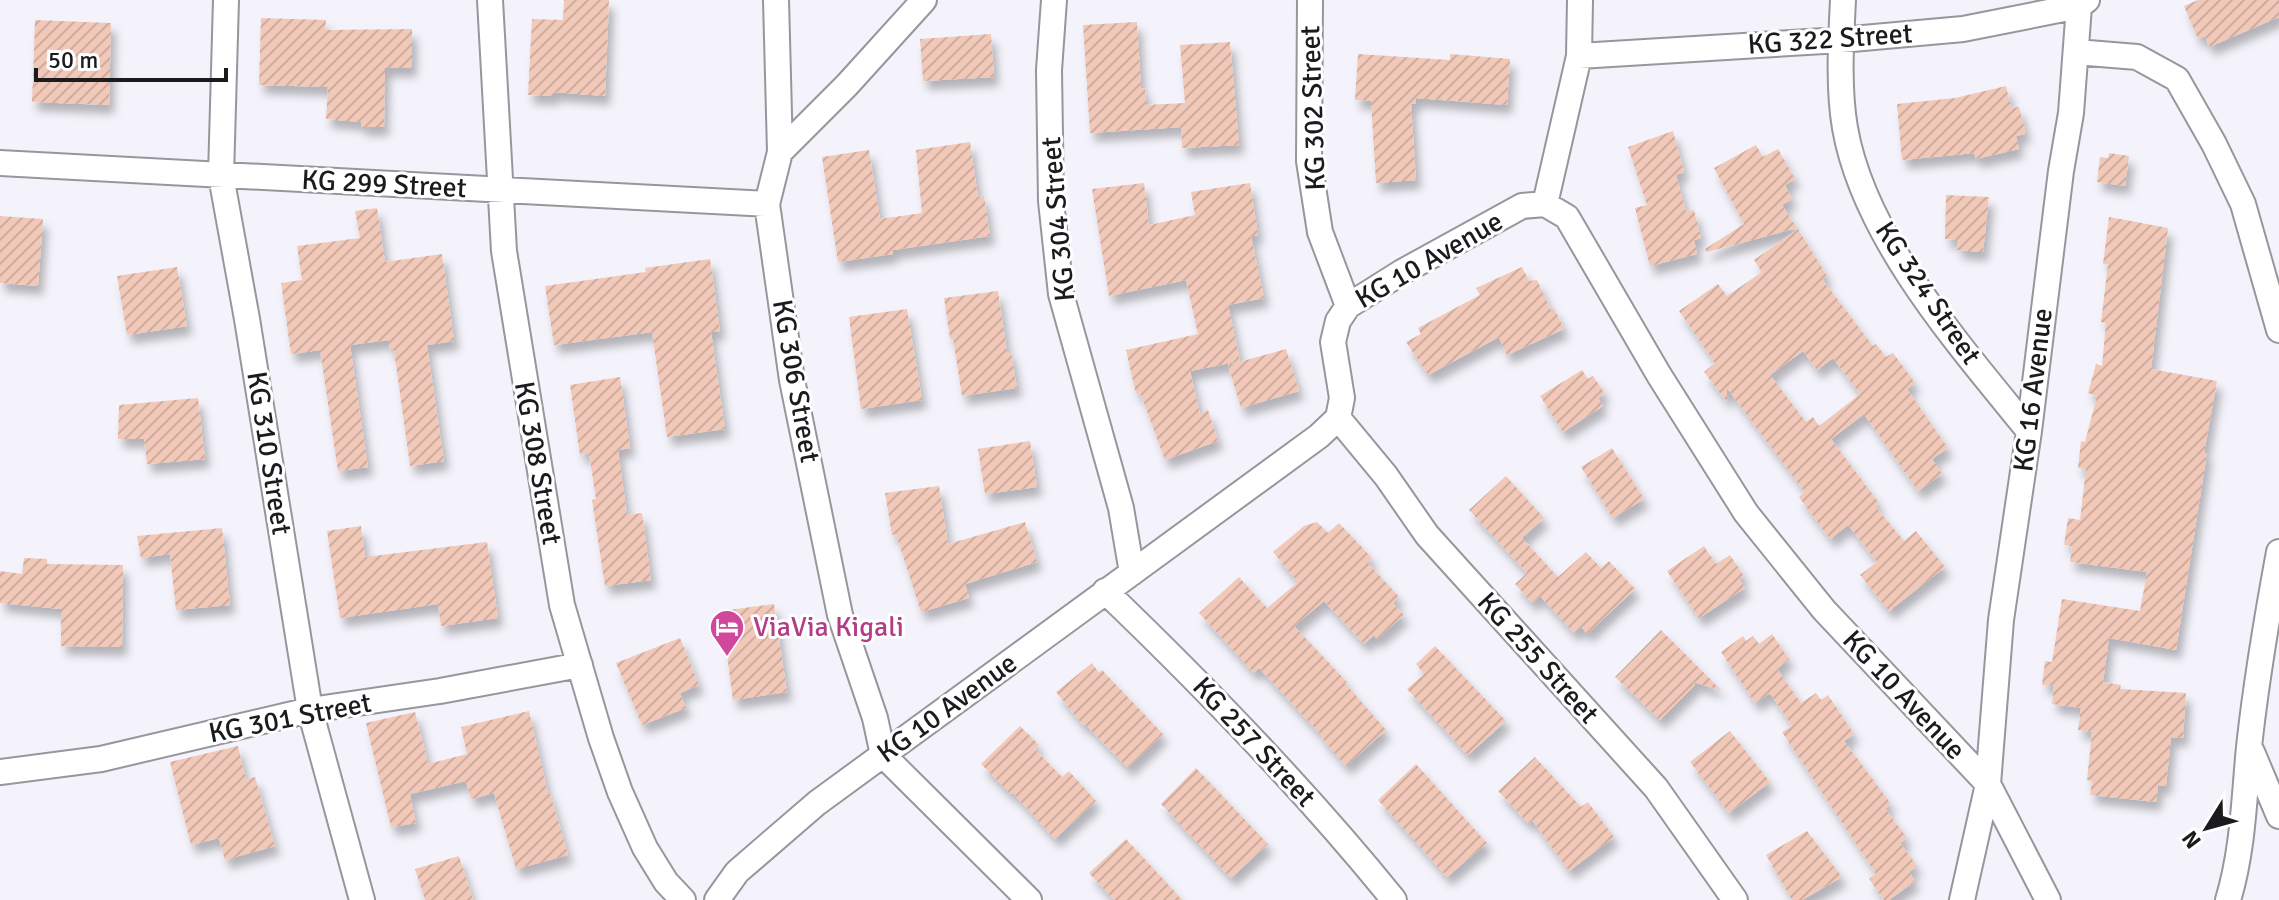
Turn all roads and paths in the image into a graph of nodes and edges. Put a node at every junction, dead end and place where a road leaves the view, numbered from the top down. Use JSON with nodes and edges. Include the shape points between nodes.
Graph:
{"nodes":[{"id":1,"x":226,"y":0,"type":"edge"},
{"id":2,"x":490,"y":0,"type":"edge"},
{"id":3,"x":776,"y":0,"type":"edge"},
{"id":4,"x":924,"y":0,"type":"edge"},
{"id":5,"x":1054,"y":0,"type":"edge"},
{"id":6,"x":1310,"y":0,"type":"edge"},
{"id":7,"x":1580,"y":0,"type":"edge"},
{"id":8,"x":1843,"y":0,"type":"edge"},
{"id":9,"x":2083,"y":3,"type":"edge"},
{"id":10,"x":1841,"y":40,"type":"junction"},
{"id":11,"x":2076,"y":52,"type":"junction"},
{"id":12,"x":1579,"y":56,"type":"junction"},
{"id":13,"x":780,"y":152,"type":"junction"},
{"id":14,"x":0,"y":163,"type":"edge"},
{"id":15,"x":221,"y":176,"type":"junction"},
{"id":16,"x":500,"y":190,"type":"junction"},
{"id":17,"x":767,"y":204,"type":"junction"},
{"id":18,"x":1545,"y":204,"type":"junction"},
{"id":19,"x":1348,"y":306,"type":"junction"},
{"id":20,"x":2279,"y":330,"type":"edge"},
{"id":21,"x":1338,"y":418,"type":"junction"},
{"id":22,"x":2029,"y":431,"type":"junction"},
{"id":23,"x":2279,"y":552,"type":"edge"},
{"id":24,"x":1132,"y":573,"type":"junction"},
{"id":25,"x":1105,"y":591,"type":"junction"},
{"id":26,"x":580,"y":665,"type":"junction"},
{"id":27,"x":310,"y":710,"type":"junction"},
{"id":28,"x":2249,"y":746,"type":"junction"},
{"id":29,"x":883,"y":755,"type":"junction"},
{"id":30,"x":0,"y":772,"type":"edge"},
{"id":31,"x":1988,"y":784,"type":"junction"},
{"id":32,"x":2279,"y":816,"type":"edge"},
{"id":33,"x":362,"y":900,"type":"edge"},
{"id":34,"x":683,"y":900,"type":"edge"},
{"id":35,"x":717,"y":900,"type":"edge"},
{"id":36,"x":1029,"y":900,"type":"edge"},
{"id":37,"x":1394,"y":900,"type":"edge"},
{"id":38,"x":1735,"y":900,"type":"edge"},
{"id":39,"x":1962,"y":900,"type":"edge"},
{"id":40,"x":2048,"y":900,"type":"edge"},
{"id":41,"x":2228,"y":900,"type":"edge"}],
"edges":[{"from":1,"to":15,"type":"street","name":"KG 310 Street"},
{"from":2,"to":16,"type":"street","name":"KG 308 Street"},
{"from":3,"to":13,"type":"street","name":"KG 306 Street"},
{"from":4,"to":13,"type":"street"},
{"from":5,"to":24,"type":"street","name":"KG 304 Street","via":[[1051,187],[1061,294],[1121,508]]},
{"from":6,"to":19,"type":"street","name":"KG 302 Street","via":[[1309,161],[1320,232]]},
{"from":7,"to":12,"type":"street"},
{"from":8,"to":10,"type":"street","name":"KG 324 Street"},
{"from":9,"to":10,"type":"street","name":"KG 322 Street","via":[[1963,29]]},
{"from":9,"to":11,"type":"street","name":"KG 16 Avenue"},
{"from":10,"to":12,"type":"street","name":"KG 322 Street"},
{"from":10,"to":22,"type":"street","name":"KG 324 Street","via":[[1845,126],[1876,220],[1955,339]]},
{"from":11,"to":20,"type":"street","via":[[2137,57],[2177,79],[2243,204]]},
{"from":11,"to":22,"type":"street","name":"KG 16 Avenue"},
{"from":12,"to":18,"type":"street"},
{"from":13,"to":17,"type":"street","name":"KG 306 Street"},
{"from":14,"to":15,"type":"street","name":"KG 299 Street"},
{"from":15,"to":16,"type":"street","name":"KG 299 Street"},
{"from":15,"to":27,"type":"street","name":"KG 310 Street"},
{"from":16,"to":17,"type":"street","name":"KG 299 Street"},
{"from":16,"to":26,"type":"street","name":"KG 308 Street","via":[[530,418],[562,605]]},
{"from":17,"to":29,"type":"street","name":"KG 306 Street","via":[[792,380],[840,615]]},
{"from":18,"to":19,"type":"street","name":"KG 10 Avenue","via":[[1522,206]]},
{"from":18,"to":31,"type":"street","name":"KG 10 Avenue","via":[[1567,217],[1746,513],[1824,610]]},
{"from":19,"to":21,"type":"street","name":"KG 10 Avenue","via":[[1333,342],[1342,398]]},
{"from":21,"to":24,"type":"street","name":"KG 10 Avenue"},
{"from":21,"to":38,"type":"street","name":"KG 255 Street","via":[[1427,535],[1656,788]]},
{"from":22,"to":31,"type":"street","name":"KG 16 Avenue","via":[[2001,620]]},
{"from":23,"to":28,"type":"street"},
{"from":24,"to":25,"type":"street","name":"KG 10 Avenue"},
{"from":25,"to":29,"type":"street","name":"KG 10 Avenue"},
{"from":25,"to":37,"type":"street","name":"KG 257 Street","via":[[1208,690]]},
{"from":26,"to":27,"type":"street","name":"KG 301 Street"},
{"from":26,"to":34,"type":"street","name":"KG 308 Street","via":[[620,792],[645,848]]},
{"from":27,"to":30,"type":"street","name":"KG 301 Street","via":[[101,759]]},
{"from":27,"to":33,"type":"street","name":"KG 310 Street"},
{"from":28,"to":32,"type":"street"},
{"from":28,"to":41,"type":"street","via":[[2243,826]]},
{"from":29,"to":35,"type":"street","name":"KG 10 Avenue","via":[[737,872]]},
{"from":29,"to":36,"type":"street"},
{"from":31,"to":39,"type":"street","name":"KG 16 Avenue"},
{"from":31,"to":40,"type":"street","name":"KG 10 Avenue"}]}
